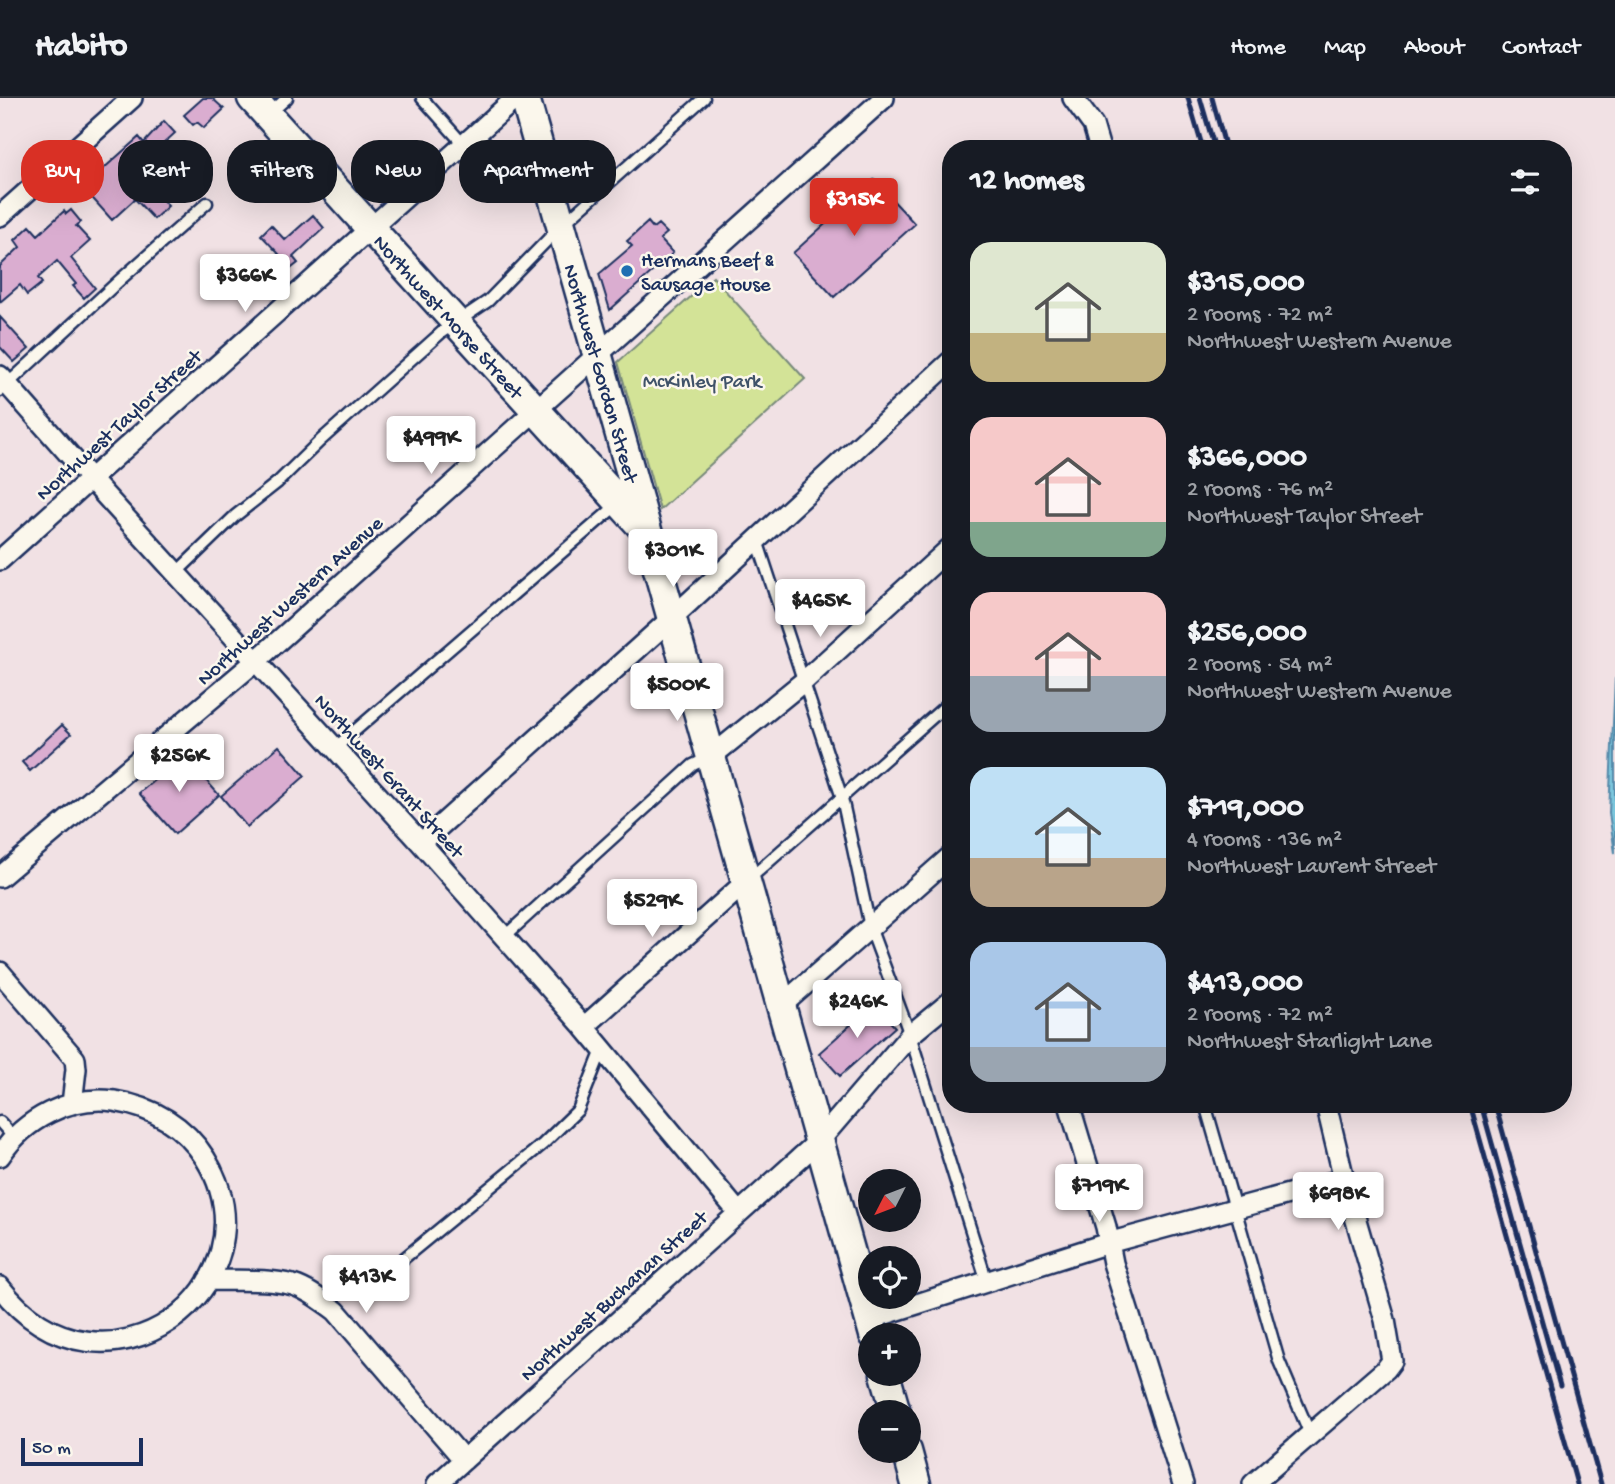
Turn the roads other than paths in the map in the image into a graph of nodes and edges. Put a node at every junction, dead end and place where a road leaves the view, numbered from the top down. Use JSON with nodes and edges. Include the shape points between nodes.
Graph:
{"nodes":[{"id":1,"x":132,"y":98,"type":"edge"},
{"id":2,"x":422,"y":98,"type":"edge"},
{"id":3,"x":516,"y":98,"type":"edge"},
{"id":4,"x":525,"y":98,"type":"edge"},
{"id":5,"x":704,"y":98,"type":"edge"},
{"id":6,"x":884,"y":98,"type":"edge"},
{"id":7,"x":1073,"y":98,"type":"edge"},
{"id":8,"x":268,"y":104,"type":"edge"},
{"id":9,"x":460,"y":140,"type":"edge"},
{"id":10,"x":470,"y":140,"type":"edge"},
{"id":11,"x":1097,"y":140,"type":"edge"},
{"id":12,"x":459,"y":149,"type":"edge"},
{"id":13,"x":207,"y":203,"type":"dead end"},
{"id":14,"x":0,"y":216,"type":"edge"},
{"id":15,"x":561,"y":226,"type":"junction"},
{"id":16,"x":370,"y":228,"type":"junction"},
{"id":17,"x":455,"y":322,"type":"junction"},
{"id":18,"x":597,"y":356,"type":"junction"},
{"id":19,"x":942,"y":369,"type":"edge"},
{"id":20,"x":2,"y":384,"type":"edge"},
{"id":21,"x":534,"y":411,"type":"junction"},
{"id":22,"x":90,"y":479,"type":"junction"},
{"id":23,"x":619,"y":503,"type":"junction"},
{"id":24,"x":647,"y":532,"type":"junction"},
{"id":25,"x":757,"y":539,"type":"junction"},
{"id":26,"x":942,"y":555,"type":"edge"},
{"id":27,"x":0,"y":560,"type":"edge"},
{"id":28,"x":176,"y":573,"type":"junction"},
{"id":29,"x":673,"y":617,"type":"junction"},
{"id":30,"x":256,"y":661,"type":"junction"},
{"id":31,"x":803,"y":682,"type":"junction"},
{"id":32,"x":942,"y":709,"type":"edge"},
{"id":33,"x":335,"y":748,"type":"junction"},
{"id":34,"x":712,"y":756,"type":"junction"},
{"id":35,"x":842,"y":798,"type":"junction"},
{"id":36,"x":421,"y":843,"type":"junction"},
{"id":37,"x":942,"y":864,"type":"edge"},
{"id":38,"x":0,"y":877,"type":"edge"},
{"id":39,"x":747,"y":881,"type":"junction"},
{"id":40,"x":870,"y":927,"type":"junction"},
{"id":41,"x":504,"y":937,"type":"junction"},
{"id":42,"x":0,"y":972,"type":"edge"},
{"id":43,"x":782,"y":1005,"type":"junction"},
{"id":44,"x":942,"y":1009,"type":"edge"},
{"id":45,"x":584,"y":1027,"type":"junction"},
{"id":46,"x":910,"y":1035,"type":"junction"},
{"id":47,"x":602,"y":1050,"type":"junction"},
{"id":48,"x":72,"y":1104,"type":"junction"},
{"id":49,"x":1072,"y":1113,"type":"edge"},
{"id":50,"x":1208,"y":1113,"type":"edge"},
{"id":51,"x":1328,"y":1113,"type":"edge"},
{"id":52,"x":0,"y":1122,"type":"edge"},
{"id":53,"x":14,"y":1138,"type":"junction"},
{"id":54,"x":820,"y":1140,"type":"junction"},
{"id":55,"x":0,"y":1156,"type":"edge"},
{"id":56,"x":1344,"y":1179,"type":"junction"},
{"id":57,"x":1235,"y":1209,"type":"junction"},
{"id":58,"x":738,"y":1212,"type":"junction"},
{"id":59,"x":1108,"y":1243,"type":"junction"},
{"id":60,"x":397,"y":1264,"type":"dead end"},
{"id":61,"x":208,"y":1280,"type":"junction"},
{"id":62,"x":987,"y":1282,"type":"junction"},
{"id":63,"x":0,"y":1287,"type":"edge"},
{"id":64,"x":871,"y":1323,"type":"edge"},
{"id":65,"x":882,"y":1323,"type":"edge"},
{"id":66,"x":1311,"y":1434,"type":"junction"},
{"id":67,"x":464,"y":1460,"type":"junction"},
{"id":68,"x":910,"y":1463,"type":"edge"},
{"id":69,"x":437,"y":1484,"type":"edge"},
{"id":70,"x":916,"y":1484,"type":"edge"},
{"id":71,"x":1183,"y":1484,"type":"edge"},
{"id":72,"x":1253,"y":1484,"type":"edge"}],
"edges":[{"from":1,"to":14,"type":"street"},
{"from":2,"to":9,"type":"lane"},
{"from":3,"to":10,"type":"street","name":"Northwest Taylor Street"},
{"from":4,"to":15,"type":"main road","name":"Northwest Gordon Street"},
{"from":5,"to":15,"type":"lane"},
{"from":6,"to":18,"type":"street","name":"Northwest Western Avenue"},
{"from":7,"to":11,"type":"street","via":[[1093,125]]},
{"from":8,"to":16,"type":"main road","name":"Northwest Morse Street"},
{"from":12,"to":16,"type":"street","name":"Northwest Taylor Street"},
{"from":13,"to":20,"type":"lane"},
{"from":15,"to":17,"type":"lane","via":[[488,301]]},
{"from":15,"to":18,"type":"main road","name":"Northwest Gordon Street"},
{"from":16,"to":17,"type":"main road","name":"Northwest Morse Street"},
{"from":16,"to":22,"type":"street","name":"Northwest Taylor Street"},
{"from":17,"to":21,"type":"main road","name":"Northwest Morse Street"},
{"from":17,"to":28,"type":"lane"},
{"from":18,"to":21,"type":"street","name":"Northwest Western Avenue"},
{"from":18,"to":24,"type":"main road","name":"Northwest Gordon Street"},
{"from":19,"to":25,"type":"street"},
{"from":20,"to":22,"type":"street","name":"Northwest Grant Street"},
{"from":21,"to":23,"type":"main road","name":"Northwest Morse Street"},
{"from":21,"to":30,"type":"street","name":"Northwest Western Avenue"},
{"from":22,"to":27,"type":"street","name":"Northwest Taylor Street"},
{"from":22,"to":28,"type":"street","name":"Northwest Grant Street"},
{"from":23,"to":24,"type":"main road","name":"Northwest Morse Street"},
{"from":23,"to":33,"type":"lane"},
{"from":24,"to":29,"type":"main road","name":"Northwest Gordon Street"},
{"from":25,"to":29,"type":"street"},
{"from":25,"to":31,"type":"lane"},
{"from":26,"to":31,"type":"street"},
{"from":28,"to":30,"type":"street","name":"Northwest Grant Street"},
{"from":29,"to":34,"type":"main road","name":"Northwest Gordon Street"},
{"from":29,"to":36,"type":"street"},
{"from":30,"to":33,"type":"street","name":"Northwest Grant Street"},
{"from":30,"to":38,"type":"street","name":"Northwest Western Avenue"},
{"from":31,"to":34,"type":"street"},
{"from":31,"to":35,"type":"lane"},
{"from":32,"to":35,"type":"lane"},
{"from":33,"to":36,"type":"street","name":"Northwest Grant Street"},
{"from":34,"to":39,"type":"main road","name":"Northwest Gordon Street"},
{"from":34,"to":41,"type":"lane","via":[[694,765]]},
{"from":35,"to":39,"type":"lane"},
{"from":35,"to":40,"type":"lane"},
{"from":36,"to":41,"type":"street","name":"Northwest Grant Street"},
{"from":37,"to":40,"type":"street"},
{"from":39,"to":43,"type":"main road","name":"Northwest Gordon Street"},
{"from":39,"to":45,"type":"street"},
{"from":40,"to":43,"type":"street"},
{"from":40,"to":46,"type":"lane"},
{"from":41,"to":45,"type":"street","name":"Northwest Grant Street"},
{"from":42,"to":48,"type":"street","via":[[75,1059]]},
{"from":43,"to":54,"type":"main road","name":"Northwest Gordon Street"},
{"from":44,"to":46,"type":"street","name":"Northwest Buchanan Street"},
{"from":45,"to":47,"type":"street","name":"Northwest Grant Street"},
{"from":46,"to":54,"type":"street","name":"Northwest Buchanan Street"},
{"from":46,"to":62,"type":"lane"},
{"from":47,"to":58,"type":"street","name":"Northwest Grant Street"},
{"from":47,"to":60,"type":"lane","via":[[578,1110]]},
{"from":48,"to":53,"type":"street","via":[[32,1122]]},
{"from":48,"to":61,"type":"street","via":[[107,1100],[143,1107],[173,1123],[198,1148],[215,1178],[223,1212],[217,1258]]},
{"from":49,"to":59,"type":"street"},
{"from":50,"to":57,"type":"lane"},
{"from":51,"to":56,"type":"street"},
{"from":52,"to":53,"type":"lane"},
{"from":53,"to":55,"type":"street"},
{"from":54,"to":58,"type":"street","name":"Northwest Buchanan Street"},
{"from":54,"to":64,"type":"main road","name":"Northwest Gordon Street"},
{"from":56,"to":57,"type":"street"},
{"from":56,"to":66,"type":"street","via":[[1385,1320],[1392,1361]]},
{"from":57,"to":59,"type":"street"},
{"from":57,"to":66,"type":"lane","via":[[1279,1361]]},
{"from":58,"to":67,"type":"street","name":"Northwest Buchanan Street"},
{"from":59,"to":62,"type":"street"},
{"from":59,"to":71,"type":"street"},
{"from":61,"to":63,"type":"street","via":[[195,1299],[163,1326],[124,1341],[103,1343],[44,1328],[12,1303]]},
{"from":61,"to":67,"type":"street","via":[[293,1285],[336,1311]]},
{"from":62,"to":65,"type":"street"},
{"from":66,"to":72,"type":"street"},
{"from":67,"to":69,"type":"street","name":"Northwest Buchanan Street"},
{"from":68,"to":70,"type":"main road"}]}
